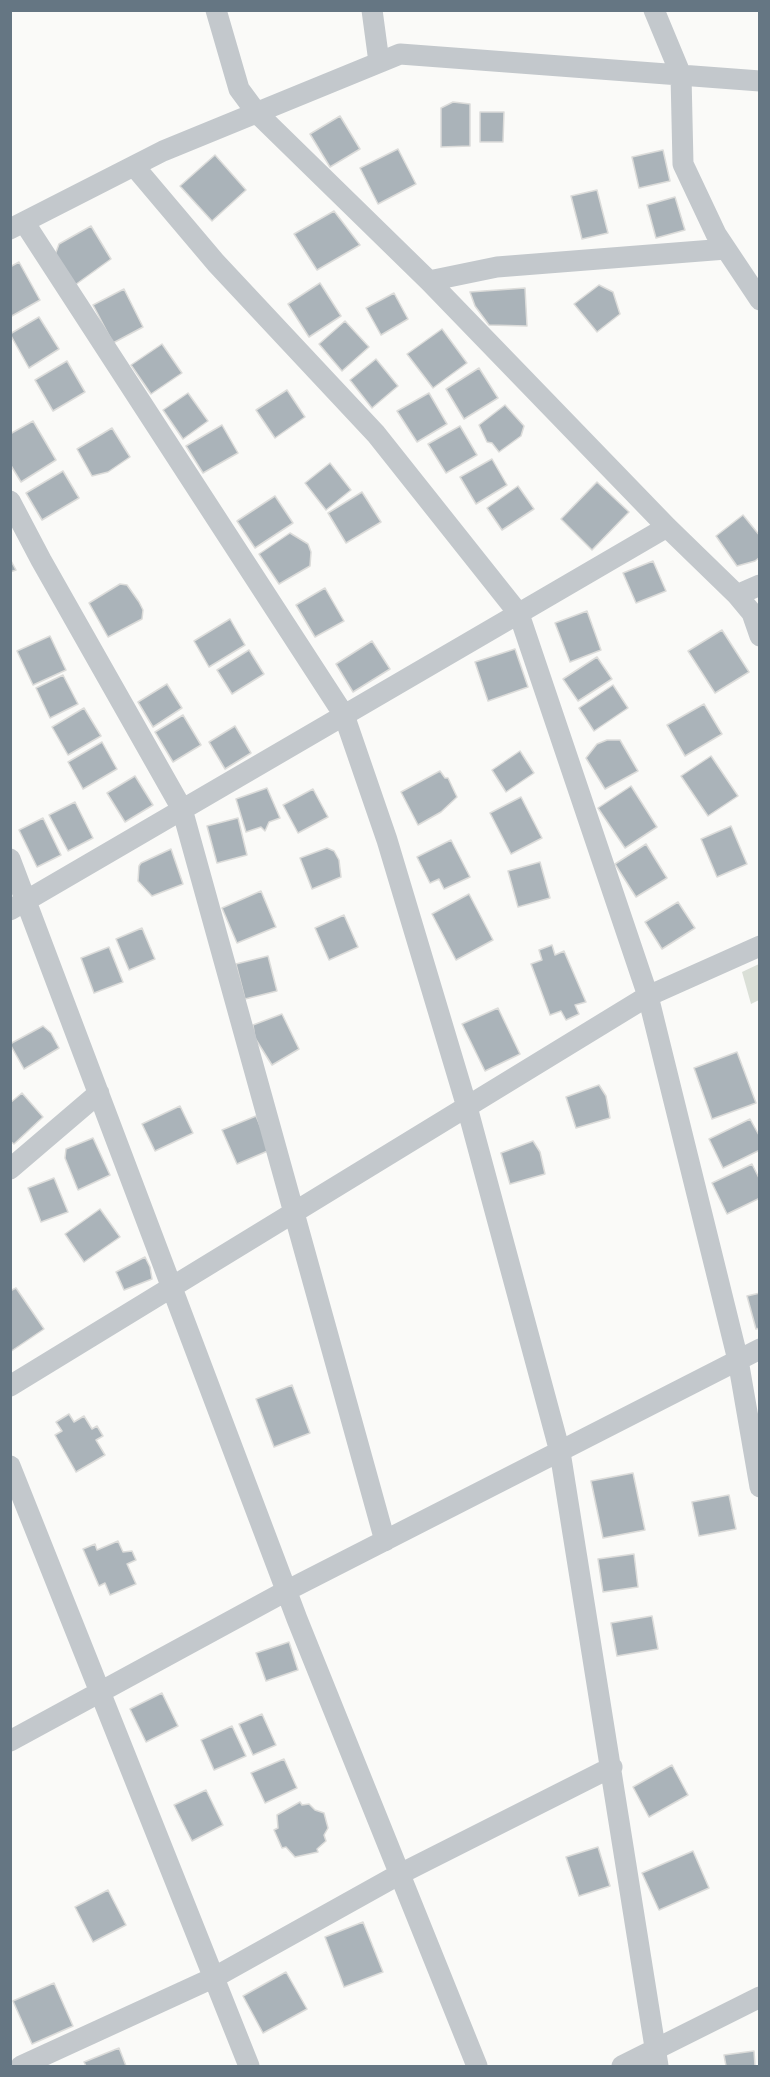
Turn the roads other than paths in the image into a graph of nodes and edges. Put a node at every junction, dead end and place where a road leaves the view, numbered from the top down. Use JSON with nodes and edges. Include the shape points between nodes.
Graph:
{"nodes":[{"id":1,"x":216,"y":10,"type":"edge"},
{"id":2,"x":372,"y":10,"type":"edge"},
{"id":3,"x":654,"y":10,"type":"edge"},
{"id":4,"x":379,"y":62,"type":"junction"},
{"id":5,"x":681,"y":75,"type":"junction"},
{"id":6,"x":759,"y":81,"type":"edge"},
{"id":7,"x":256,"y":112,"type":"junction"},
{"id":8,"x":134,"y":166,"type":"junction"},
{"id":9,"x":17,"y":226,"type":"edge"},
{"id":10,"x":726,"y":249,"type":"junction"},
{"id":11,"x":429,"y":281,"type":"junction"},
{"id":12,"x":759,"y":300,"type":"edge"},
{"id":13,"x":10,"y":501,"type":"edge"},
{"id":14,"x":667,"y":527,"type":"junction"},
{"id":15,"x":759,"y":585,"type":"edge"},
{"id":16,"x":737,"y":595,"type":"junction"},
{"id":17,"x":519,"y":614,"type":"junction"},
{"id":18,"x":759,"y":636,"type":"edge"},
{"id":19,"x":344,"y":715,"type":"junction"},
{"id":20,"x":182,"y":809,"type":"junction"},
{"id":21,"x":10,"y":859,"type":"edge"},
{"id":22,"x":19,"y":904,"type":"edge"},
{"id":23,"x":759,"y":946,"type":"edge"},
{"id":24,"x":648,"y":996,"type":"junction"},
{"id":25,"x":99,"y":1093,"type":"junction"},
{"id":26,"x":466,"y":1107,"type":"junction"},
{"id":27,"x":10,"y":1169,"type":"edge"},
{"id":28,"x":296,"y":1211,"type":"junction"},
{"id":29,"x":170,"y":1288,"type":"junction"},
{"id":30,"x":759,"y":1349,"type":"edge"},
{"id":31,"x":738,"y":1360,"type":"junction"},
{"id":32,"x":10,"y":1386,"type":"edge"},
{"id":33,"x":560,"y":1452,"type":"junction"},
{"id":34,"x":10,"y":1466,"type":"edge"},
{"id":35,"x":759,"y":1487,"type":"edge"},
{"id":36,"x":385,"y":1541,"type":"junction"},
{"id":37,"x":286,"y":1591,"type":"junction"},
{"id":38,"x":99,"y":1693,"type":"junction"},
{"id":39,"x":10,"y":1741,"type":"edge"},
{"id":40,"x":612,"y":1767,"type":"junction"},
{"id":41,"x":398,"y":1875,"type":"junction"},
{"id":42,"x":215,"y":1977,"type":"junction"},
{"id":43,"x":759,"y":1997,"type":"edge"},
{"id":44,"x":10,"y":2058,"type":"edge"},
{"id":45,"x":657,"y":2058,"type":"edge"},
{"id":46,"x":14,"y":2067,"type":"edge"},
{"id":47,"x":21,"y":2067,"type":"edge"},
{"id":48,"x":249,"y":2067,"type":"edge"},
{"id":49,"x":477,"y":2067,"type":"edge"},
{"id":50,"x":622,"y":2067,"type":"edge"}],
"edges":[{"from":1,"to":7,"type":"street","via":[[240,89]]},
{"from":2,"to":4,"type":"street"},
{"from":3,"to":5,"type":"street"},
{"from":4,"to":5,"type":"street","via":[[399,54]]},
{"from":4,"to":7,"type":"street"},
{"from":5,"to":6,"type":"street"},
{"from":5,"to":10,"type":"street","via":[[683,164]]},
{"from":7,"to":8,"type":"street"},
{"from":7,"to":11,"type":"street"},
{"from":8,"to":9,"type":"street"},
{"from":8,"to":17,"type":"street","via":[[216,263],[376,434]]},
{"from":9,"to":19,"type":"street"},
{"from":10,"to":11,"type":"street","via":[[497,267]]},
{"from":10,"to":12,"type":"street"},
{"from":11,"to":14,"type":"street"},
{"from":13,"to":20,"type":"street"},
{"from":14,"to":16,"type":"street"},
{"from":14,"to":17,"type":"street"},
{"from":15,"to":16,"type":"street"},
{"from":16,"to":18,"type":"street","via":[[752,613]]},
{"from":17,"to":19,"type":"street"},
{"from":17,"to":24,"type":"street"},
{"from":19,"to":20,"type":"street"},
{"from":19,"to":26,"type":"street","via":[[387,840]]},
{"from":20,"to":22,"type":"street"},
{"from":20,"to":28,"type":"street"},
{"from":21,"to":22,"type":"street"},
{"from":22,"to":25,"type":"street"},
{"from":23,"to":24,"type":"street"},
{"from":24,"to":26,"type":"street"},
{"from":24,"to":31,"type":"street"},
{"from":25,"to":27,"type":"street"},
{"from":25,"to":29,"type":"street"},
{"from":26,"to":28,"type":"street"},
{"from":26,"to":33,"type":"street"},
{"from":28,"to":29,"type":"street"},
{"from":28,"to":36,"type":"street"},
{"from":29,"to":32,"type":"street"},
{"from":29,"to":37,"type":"street"},
{"from":30,"to":31,"type":"street"},
{"from":31,"to":33,"type":"street"},
{"from":31,"to":35,"type":"street"},
{"from":33,"to":36,"type":"street"},
{"from":33,"to":40,"type":"street"},
{"from":34,"to":38,"type":"street"},
{"from":36,"to":37,"type":"street"},
{"from":37,"to":38,"type":"street"},
{"from":37,"to":41,"type":"street"},
{"from":38,"to":39,"type":"street"},
{"from":38,"to":42,"type":"street"},
{"from":40,"to":41,"type":"street"},
{"from":40,"to":45,"type":"street"},
{"from":41,"to":42,"type":"street"},
{"from":41,"to":49,"type":"street"},
{"from":42,"to":47,"type":"street"},
{"from":42,"to":48,"type":"street"},
{"from":43,"to":45,"type":"street"},
{"from":44,"to":46,"type":"street"},
{"from":45,"to":50,"type":"street"}]}
